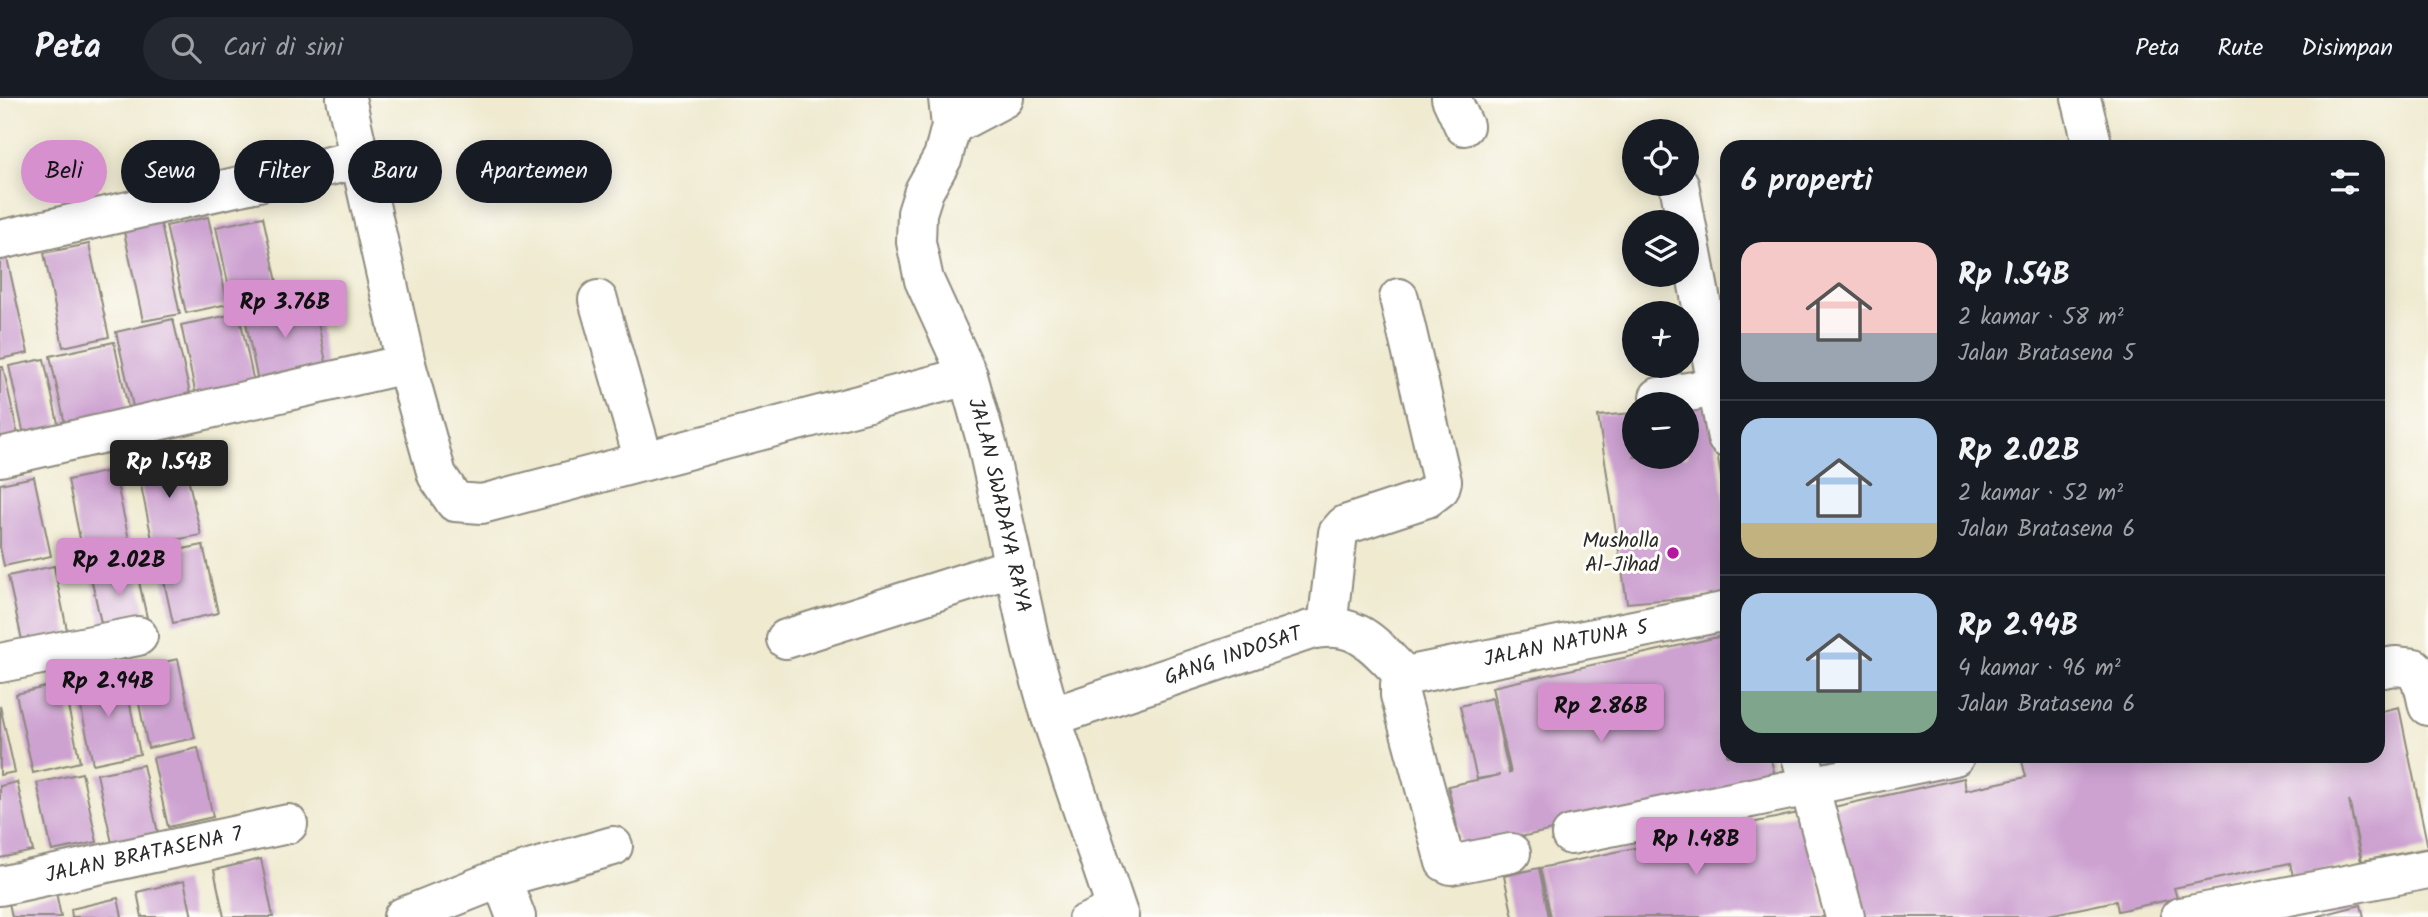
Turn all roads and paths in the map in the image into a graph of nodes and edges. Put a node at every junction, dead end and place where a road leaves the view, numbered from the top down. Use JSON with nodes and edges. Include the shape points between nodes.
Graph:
{"nodes":[{"id":1,"x":346,"y":98,"type":"edge"},
{"id":2,"x":1004,"y":98,"type":"edge"},
{"id":3,"x":2081,"y":98,"type":"edge"},
{"id":4,"x":949,"y":112,"type":"edge"},
{"id":5,"x":356,"y":140,"type":"edge"},
{"id":6,"x":2091,"y":140,"type":"edge"},
{"id":7,"x":348,"y":162,"type":"edge"},
{"id":8,"x":370,"y":203,"type":"edge"},
{"id":9,"x":0,"y":240,"type":"edge"},
{"id":10,"x":1698,"y":287,"type":"edge"},
{"id":11,"x":1399,"y":298,"type":"dead end"},
{"id":12,"x":598,"y":300,"type":"dead end"},
{"id":13,"x":406,"y":364,"type":"junction"},
{"id":14,"x":968,"y":376,"type":"junction"},
{"id":15,"x":1717,"y":387,"type":"junction"},
{"id":16,"x":1688,"y":392,"type":"edge"},
{"id":17,"x":1720,"y":403,"type":"edge"},
{"id":18,"x":0,"y":457,"type":"edge"},
{"id":19,"x":645,"y":461,"type":"junction"},
{"id":20,"x":1014,"y":567,"type":"junction"},
{"id":21,"x":1720,"y":612,"type":"edge"},
{"id":22,"x":1327,"y":627,"type":"junction"},
{"id":23,"x":138,"y":636,"type":"dead end"},
{"id":24,"x":786,"y":639,"type":"dead end"},
{"id":25,"x":0,"y":663,"type":"edge"},
{"id":26,"x":2396,"y":669,"type":"edge"},
{"id":27,"x":1405,"y":676,"type":"junction"},
{"id":28,"x":2428,"y":706,"type":"edge"},
{"id":29,"x":1051,"y":717,"type":"junction"},
{"id":30,"x":1885,"y":763,"type":"edge"},
{"id":31,"x":1805,"y":771,"type":"edge"},
{"id":32,"x":288,"y":824,"type":"dead end"},
{"id":33,"x":1571,"y":835,"type":"dead end"},
{"id":34,"x":613,"y":846,"type":"dead end"},
{"id":35,"x":1511,"y":853,"type":"dead end"},
{"id":36,"x":2428,"y":869,"type":"edge"},
{"id":37,"x":501,"y":878,"type":"junction"},
{"id":38,"x":0,"y":886,"type":"edge"},
{"id":39,"x":2250,"y":910,"type":"edge"},
{"id":40,"x":1103,"y":912,"type":"edge"},
{"id":41,"x":403,"y":917,"type":"edge"},
{"id":42,"x":516,"y":917,"type":"edge"},
{"id":43,"x":1845,"y":917,"type":"edge"},
{"id":44,"x":2180,"y":917,"type":"edge"}],
"edges":[{"from":1,"to":5,"type":"street"},
{"from":2,"to":4,"type":"street"},
{"from":3,"to":6,"type":"street"},
{"from":4,"to":14,"type":"street","name":"JALAN SWADAYA RAYA","via":[[943,157],[917,213],[916,242],[924,280]]},
{"from":7,"to":9,"type":"street"},
{"from":8,"to":13,"type":"street"},
{"from":10,"to":15,"type":"street"},
{"from":11,"to":22,"type":"street","via":[[1442,481],[1427,498],[1345,525],[1339,533]]},
{"from":12,"to":19,"type":"street"},
{"from":13,"to":18,"type":"street"},
{"from":13,"to":19,"type":"street","via":[[437,475],[455,502],[482,504]]},
{"from":14,"to":19,"type":"street"},
{"from":14,"to":20,"type":"street","name":"JALAN SWADAYA RAYA"},
{"from":15,"to":16,"type":"street"},
{"from":15,"to":17,"type":"street"},
{"from":20,"to":24,"type":"street"},
{"from":20,"to":29,"type":"street","name":"JALAN SWADAYA RAYA"},
{"from":21,"to":27,"type":"street","name":"JALAN NATUNA 5"},
{"from":22,"to":27,"type":"street","name":"GANG INDOSAT","via":[[1366,638]]},
{"from":22,"to":29,"type":"street","name":"GANG INDOSAT"},
{"from":23,"to":25,"type":"street"},
{"from":26,"to":28,"type":"street","via":[[2424,688]]},
{"from":27,"to":35,"type":"street","via":[[1400,695],[1442,857],[1451,865]]},
{"from":29,"to":40,"type":"street","name":"JALAN SWADAYA RAYA"},
{"from":30,"to":31,"type":"street"},
{"from":31,"to":33,"type":"street"},
{"from":31,"to":43,"type":"street"},
{"from":32,"to":38,"type":"street","name":"JALAN BRATASENA 7"},
{"from":34,"to":37,"type":"street"},
{"from":36,"to":39,"type":"street"},
{"from":37,"to":41,"type":"street"},
{"from":37,"to":42,"type":"street"},
{"from":39,"to":44,"type":"street"}]}
